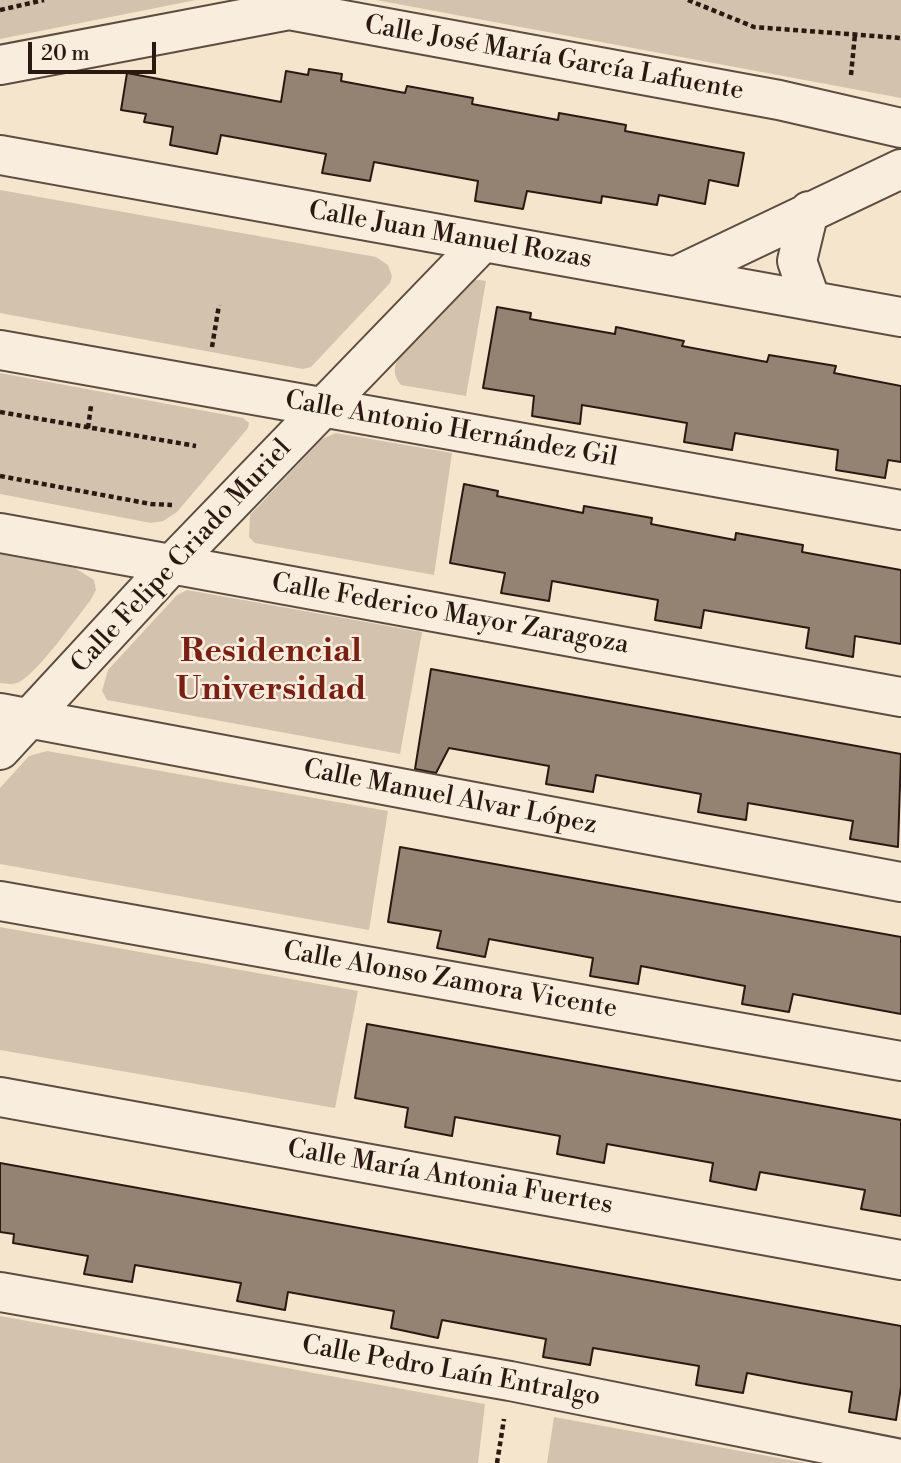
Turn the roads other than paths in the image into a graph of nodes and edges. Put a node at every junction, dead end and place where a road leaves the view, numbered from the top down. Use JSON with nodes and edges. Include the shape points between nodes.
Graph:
{"nodes":[{"id":1,"x":0,"y":65,"type":"edge"},
{"id":2,"x":901,"y":128,"type":"edge"},
{"id":3,"x":0,"y":155,"type":"edge"},
{"id":4,"x":901,"y":170,"type":"edge"},
{"id":5,"x":809,"y":211,"type":"junction"},
{"id":6,"x":482,"y":243,"type":"junction"},
{"id":7,"x":676,"y":276,"type":"junction"},
{"id":8,"x":811,"y":301,"type":"junction"},
{"id":9,"x":901,"y":317,"type":"edge"},
{"id":10,"x":0,"y":350,"type":"edge"},
{"id":11,"x":325,"y":407,"type":"junction"},
{"id":12,"x":901,"y":510,"type":"edge"},
{"id":13,"x":0,"y":533,"type":"edge"},
{"id":14,"x":171,"y":565,"type":"junction"},
{"id":15,"x":901,"y":696,"type":"edge"},
{"id":16,"x":15,"y":715,"type":"edge"},
{"id":17,"x":0,"y":750,"type":"edge"},
{"id":18,"x":901,"y":882,"type":"edge"},
{"id":19,"x":0,"y":901,"type":"edge"},
{"id":20,"x":901,"y":1061,"type":"edge"},
{"id":21,"x":0,"y":1097,"type":"edge"},
{"id":22,"x":901,"y":1259,"type":"edge"},
{"id":23,"x":0,"y":1292,"type":"edge"},
{"id":24,"x":901,"y":1459,"type":"edge"}],
"edges":[{"from":1,"to":2,"type":"street","name":"Calle José María García Lafuente","via":[[289,10],[779,100]]},
{"from":3,"to":6,"type":"street","name":"Calle Juan Manuel Rozas"},
{"from":4,"to":5,"type":"street"},
{"from":5,"to":7,"type":"street"},
{"from":5,"to":8,"type":"street","via":[[797,261]]},
{"from":6,"to":7,"type":"street","name":"Calle Juan Manuel Rozas"},
{"from":6,"to":11,"type":"street","name":"Calle Felipe Criado Muriel"},
{"from":7,"to":8,"type":"street","name":"Calle Juan Manuel Rozas"},
{"from":8,"to":9,"type":"street","name":"Calle Juan Manuel Rozas"},
{"from":10,"to":11,"type":"street","name":"Calle Antonio Hernández Gil"},
{"from":11,"to":12,"type":"street","name":"Calle Antonio Hernández Gil"},
{"from":11,"to":14,"type":"street","name":"Calle Felipe Criado Muriel"},
{"from":13,"to":14,"type":"street","name":"Calle Federico Mayor Zaragoza"},
{"from":14,"to":15,"type":"street","name":"Calle Federico Mayor Zaragoza"},
{"from":14,"to":16,"type":"street","name":"Calle Felipe Criado Muriel"},
{"from":16,"to":17,"type":"street","name":"Calle Felipe Criado Muriel"},
{"from":16,"to":18,"type":"street","name":"Calle Manuel Alvar López"},
{"from":19,"to":20,"type":"street","name":"Calle Alonso Zamora Vicente"},
{"from":21,"to":22,"type":"street","name":"Calle María Antonia Fuertes"},
{"from":23,"to":24,"type":"street","name":"Calle Pedro Laín Entralgo","via":[[510,1381]]}]}
